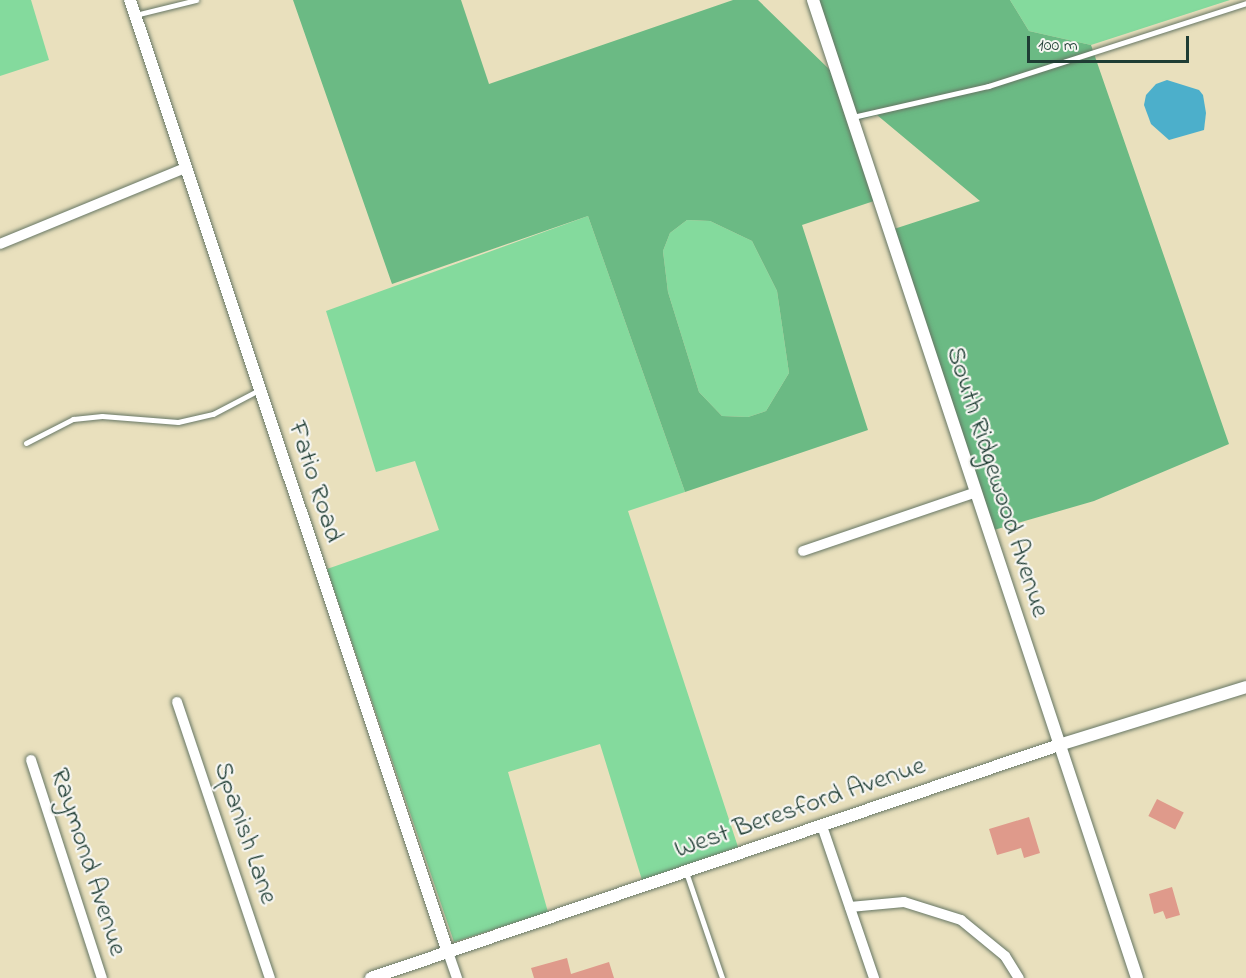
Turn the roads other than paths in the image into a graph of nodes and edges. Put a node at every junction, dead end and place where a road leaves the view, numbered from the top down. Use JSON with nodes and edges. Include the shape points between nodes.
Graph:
{"nodes":[{"id":1,"x":130,"y":0,"type":"edge"},
{"id":2,"x":196,"y":0,"type":"edge"},
{"id":3,"x":813,"y":0,"type":"edge"},
{"id":4,"x":1246,"y":3,"type":"edge"},
{"id":5,"x":135,"y":15,"type":"junction"},
{"id":6,"x":852,"y":118,"type":"junction"},
{"id":7,"x":185,"y":168,"type":"junction"},
{"id":8,"x":0,"y":244,"type":"edge"},
{"id":9,"x":259,"y":390,"type":"junction"},
{"id":10,"x":26,"y":443,"type":"dead end"},
{"id":11,"x":976,"y":492,"type":"junction"},
{"id":12,"x":803,"y":551,"type":"dead end"},
{"id":13,"x":1246,"y":687,"type":"edge"},
{"id":14,"x":177,"y":702,"type":"dead end"},
{"id":15,"x":1059,"y":745,"type":"junction"},
{"id":16,"x":31,"y":760,"type":"dead end"},
{"id":17,"x":822,"y":826,"type":"junction"},
{"id":18,"x":686,"y":872,"type":"junction"},
{"id":19,"x":850,"y":907,"type":"junction"},
{"id":20,"x":448,"y":952,"type":"junction"},
{"id":21,"x":102,"y":978,"type":"edge"},
{"id":22,"x":270,"y":978,"type":"edge"},
{"id":23,"x":371,"y":978,"type":"edge"},
{"id":24,"x":457,"y":978,"type":"edge"},
{"id":25,"x":722,"y":978,"type":"edge"},
{"id":26,"x":873,"y":978,"type":"edge"},
{"id":27,"x":1019,"y":978,"type":"edge"},
{"id":28,"x":1137,"y":978,"type":"edge"}],
"edges":[{"from":1,"to":5,"type":"street","name":"Fatio Road"},
{"from":2,"to":5,"type":"lane"},
{"from":3,"to":6,"type":"street","name":"South Ridgewood Avenue"},
{"from":4,"to":6,"type":"lane","via":[[988,86]]},
{"from":5,"to":7,"type":"street","name":"Fatio Road"},
{"from":6,"to":11,"type":"street","name":"South Ridgewood Avenue"},
{"from":7,"to":8,"type":"street"},
{"from":7,"to":9,"type":"street","name":"Fatio Road"},
{"from":9,"to":10,"type":"lane","via":[[213,414],[178,422],[102,416],[74,419]]},
{"from":9,"to":20,"type":"street","name":"Fatio Road"},
{"from":11,"to":12,"type":"street"},
{"from":11,"to":15,"type":"street","name":"South Ridgewood Avenue"},
{"from":13,"to":15,"type":"street","name":"West Beresford Avenue"},
{"from":14,"to":22,"type":"street","name":"Spanish Lane"},
{"from":15,"to":17,"type":"street","name":"West Beresford Avenue"},
{"from":15,"to":28,"type":"street","name":"South Ridgewood Avenue"},
{"from":16,"to":21,"type":"street","name":"Raymond Avenue"},
{"from":17,"to":18,"type":"street","name":"West Beresford Avenue"},
{"from":17,"to":19,"type":"street"},
{"from":18,"to":20,"type":"street","name":"West Beresford Avenue"},
{"from":18,"to":25,"type":"lane"},
{"from":19,"to":26,"type":"street"},
{"from":19,"to":27,"type":"street","via":[[904,902],[961,920],[1005,956]]},
{"from":20,"to":23,"type":"street","name":"West Beresford Avenue"},
{"from":20,"to":24,"type":"street","name":"Fatio Road"}]}
